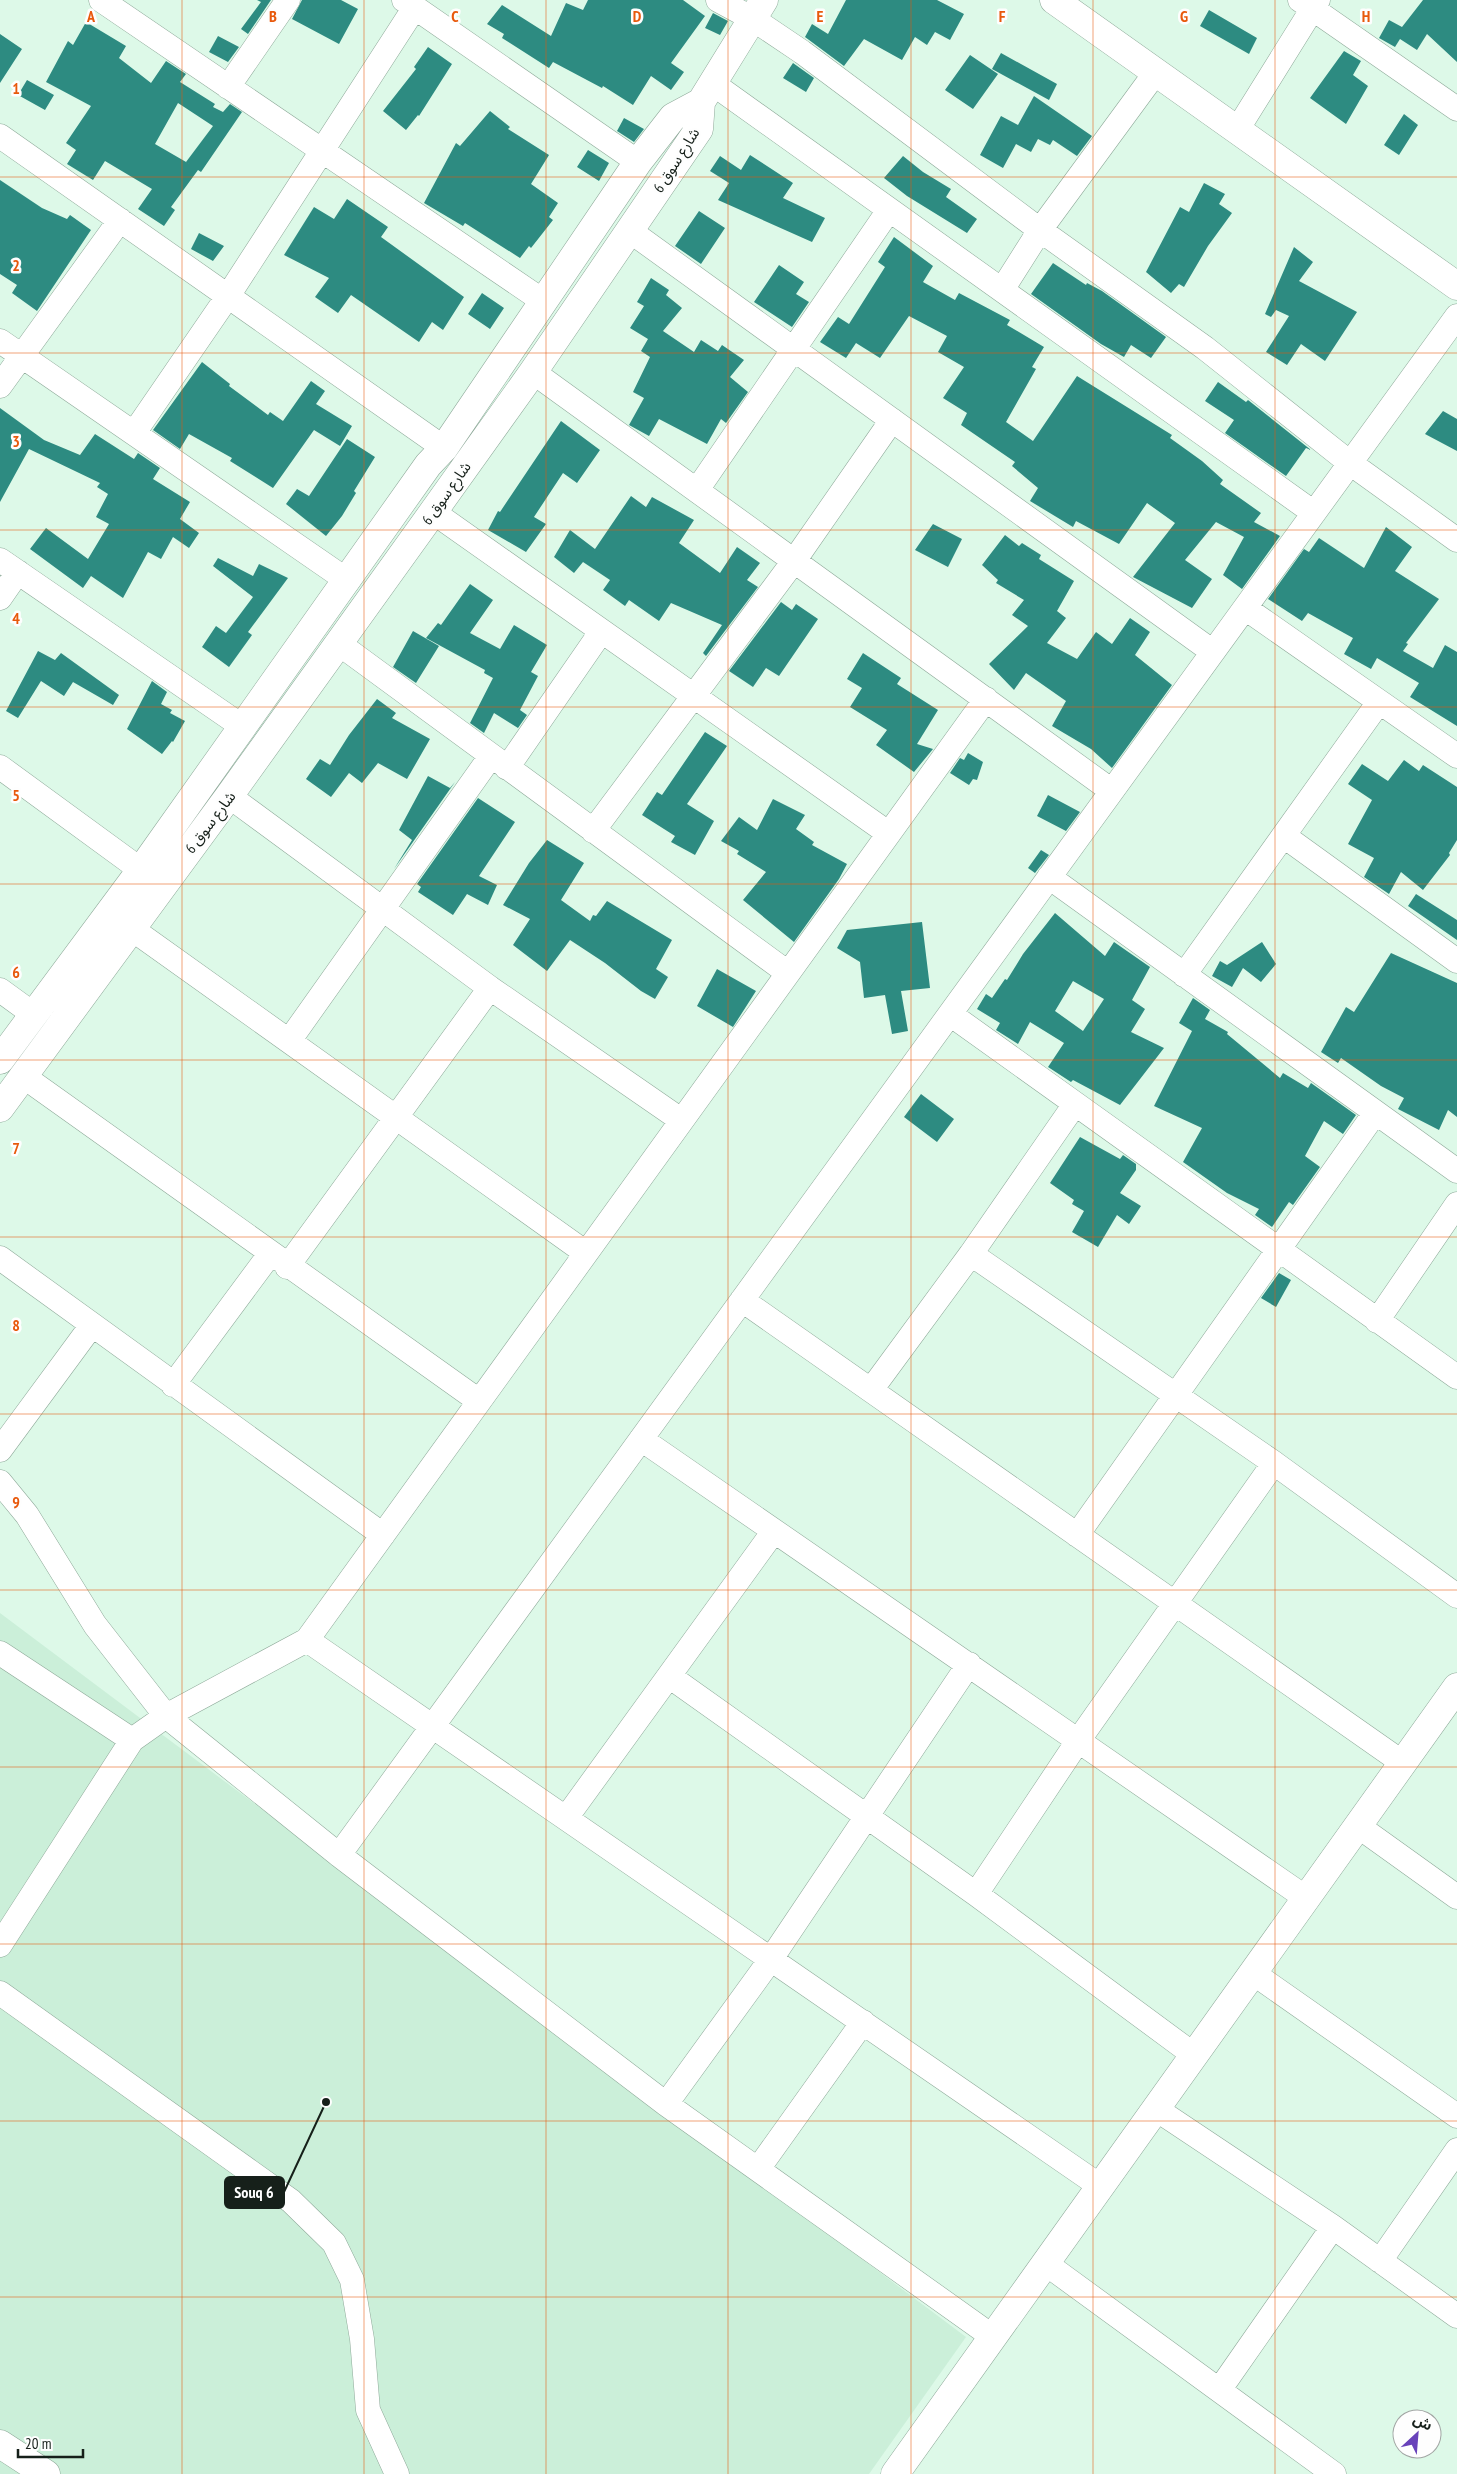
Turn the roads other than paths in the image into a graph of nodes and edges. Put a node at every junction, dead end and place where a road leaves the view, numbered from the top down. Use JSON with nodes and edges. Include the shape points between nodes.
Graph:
{"nodes":[{"id":1,"x":101,"y":0,"type":"edge"},
{"id":2,"x":288,"y":0,"type":"edge"},
{"id":3,"x":718,"y":0,"type":"edge"},
{"id":4,"x":1054,"y":0,"type":"edge"},
{"id":5,"x":1310,"y":3,"type":"edge"},
{"id":6,"x":410,"y":4,"type":"edge"},
{"id":7,"x":758,"y":10,"type":"edge"},
{"id":8,"x":1156,"y":72,"type":"junction"},
{"id":9,"x":228,"y":86,"type":"junction"},
{"id":10,"x":706,"y":93,"type":"junction"},
{"id":11,"x":1457,"y":109,"type":"edge"},
{"id":12,"x":1237,"y":130,"type":"junction"},
{"id":13,"x":0,"y":136,"type":"edge"},
{"id":14,"x":322,"y":151,"type":"junction"},
{"id":15,"x":638,"y":162,"type":"junction"},
{"id":16,"x":889,"y":210,"type":"junction"},
{"id":17,"x":120,"y":220,"type":"junction"},
{"id":18,"x":1040,"y":230,"type":"junction"},
{"id":19,"x":630,"y":231,"type":"junction"},
{"id":20,"x":1457,"y":286,"type":"edge"},
{"id":21,"x":1002,"y":290,"type":"junction"},
{"id":22,"x":228,"y":296,"type":"junction"},
{"id":23,"x":543,"y":302,"type":"junction"},
{"id":24,"x":1457,"y":316,"type":"edge"},
{"id":25,"x":0,"y":341,"type":"edge"},
{"id":26,"x":794,"y":349,"type":"junction"},
{"id":27,"x":21,"y":355,"type":"junction"},
{"id":28,"x":533,"y":372,"type":"junction"},
{"id":29,"x":0,"y":386,"type":"edge"},
{"id":30,"x":892,"y":420,"type":"junction"},
{"id":31,"x":134,"y":433,"type":"junction"},
{"id":32,"x":444,"y":448,"type":"junction"},
{"id":33,"x":1350,"y":463,"type":"junction"},
{"id":34,"x":697,"y":490,"type":"junction"},
{"id":35,"x":433,"y":512,"type":"junction"},
{"id":36,"x":1314,"y":513,"type":"junction"},
{"id":37,"x":1457,"y":540,"type":"edge"},
{"id":38,"x":794,"y":561,"type":"junction"},
{"id":39,"x":9,"y":566,"type":"edge"},
{"id":40,"x":348,"y":581,"type":"junction"},
{"id":41,"x":0,"y":598,"type":"edge"},
{"id":42,"x":1245,"y":608,"type":"junction"},
{"id":43,"x":601,"y":632,"type":"junction"},
{"id":44,"x":338,"y":643,"type":"junction"},
{"id":45,"x":1213,"y":652,"type":"junction"},
{"id":46,"x":693,"y":697,"type":"junction"},
{"id":47,"x":986,"y":699,"type":"junction"},
{"id":48,"x":1378,"y":702,"type":"junction"},
{"id":49,"x":243,"y":727,"type":"junction"},
{"id":50,"x":1457,"y":756,"type":"edge"},
{"id":51,"x":499,"y":762,"type":"junction"},
{"id":52,"x":0,"y":767,"type":"edge"},
{"id":53,"x":1112,"y":791,"type":"junction"},
{"id":54,"x":229,"y":796,"type":"junction"},
{"id":55,"x":593,"y":832,"type":"junction"},
{"id":56,"x":888,"y":833,"type":"junction"},
{"id":57,"x":1284,"y":836,"type":"junction"},
{"id":58,"x":142,"y":870,"type":"junction"},
{"id":59,"x":1049,"y":877,"type":"junction"},
{"id":60,"x":383,"y":908,"type":"junction"},
{"id":61,"x":132,"y":929,"type":"junction"},
{"id":62,"x":1457,"y":961,"type":"edge"},
{"id":63,"x":788,"y":972,"type":"junction"},
{"id":64,"x":1184,"y":975,"type":"junction"},
{"id":65,"x":490,"y":988,"type":"junction"},
{"id":66,"x":0,"y":990,"type":"edge"},
{"id":67,"x":33,"y":1014,"type":"junction"},
{"id":68,"x":950,"y":1014,"type":"junction"},
{"id":69,"x":289,"y":1041,"type":"junction"},
{"id":70,"x":0,"y":1060,"type":"edge"},
{"id":71,"x":23,"y":1076,"type":"junction"},
{"id":72,"x":1075,"y":1104,"type":"junction"},
{"id":73,"x":0,"y":1108,"type":"edge"},
{"id":74,"x":1375,"y":1112,"type":"junction"},
{"id":75,"x":396,"y":1119,"type":"junction"},
{"id":76,"x":681,"y":1120,"type":"junction"},
{"id":77,"x":1457,"y":1171,"type":"edge"},
{"id":78,"x":1457,"y":1204,"type":"edge"},
{"id":79,"x":1278,"y":1250,"type":"junction"},
{"id":80,"x":586,"y":1253,"type":"junction"},
{"id":81,"x":971,"y":1254,"type":"junction"},
{"id":82,"x":0,"y":1258,"type":"edge"},
{"id":83,"x":278,"y":1260,"type":"junction"},
{"id":84,"x":742,"y":1300,"type":"junction"},
{"id":85,"x":1377,"y":1322,"type":"junction"},
{"id":86,"x":92,"y":1325,"type":"junction"},
{"id":87,"x":1457,"y":1377,"type":"edge"},
{"id":88,"x":173,"y":1385,"type":"junction"},
{"id":89,"x":871,"y":1390,"type":"junction"},
{"id":90,"x":1174,"y":1396,"type":"junction"},
{"id":91,"x":479,"y":1402,"type":"junction"},
{"id":92,"x":641,"y":1439,"type":"junction"},
{"id":93,"x":0,"y":1450,"type":"edge"},
{"id":94,"x":1274,"y":1463,"type":"junction"},
{"id":95,"x":0,"y":1482,"type":"edge"},
{"id":96,"x":774,"y":1531,"type":"junction"},
{"id":97,"x":383,"y":1534,"type":"junction"},
{"id":98,"x":1077,"y":1535,"type":"junction"},
{"id":99,"x":1457,"y":1596,"type":"edge"},
{"id":100,"x":1176,"y":1604,"type":"junction"},
{"id":101,"x":307,"y":1640,"type":"junction"},
{"id":102,"x":0,"y":1653,"type":"edge"},
{"id":103,"x":969,"y":1664,"type":"junction"},
{"id":104,"x":668,"y":1676,"type":"junction"},
{"id":105,"x":1457,"y":1687,"type":"edge"},
{"id":106,"x":166,"y":1716,"type":"junction"},
{"id":107,"x":433,"y":1726,"type":"junction"},
{"id":108,"x":132,"y":1740,"type":"junction"},
{"id":109,"x":1078,"y":1741,"type":"junction"},
{"id":110,"x":1403,"y":1763,"type":"junction"},
{"id":111,"x":867,"y":1816,"type":"junction"},
{"id":112,"x":566,"y":1818,"type":"junction"},
{"id":113,"x":1358,"y":1826,"type":"junction"},
{"id":114,"x":339,"y":1855,"type":"junction"},
{"id":115,"x":976,"y":1894,"type":"junction"},
{"id":116,"x":1457,"y":1897,"type":"edge"},
{"id":117,"x":1306,"y":1898,"type":"junction"},
{"id":118,"x":0,"y":1945,"type":"edge"},
{"id":119,"x":771,"y":1959,"type":"junction"},
{"id":120,"x":1253,"y":1973,"type":"junction"},
{"id":121,"x":0,"y":1993,"type":"edge"},
{"id":122,"x":863,"y":2022,"type":"junction"},
{"id":123,"x":1194,"y":2055,"type":"junction"},
{"id":124,"x":666,"y":2104,"type":"junction"},
{"id":125,"x":1156,"y":2109,"type":"junction"},
{"id":126,"x":1457,"y":2116,"type":"edge"},
{"id":127,"x":1457,"y":2150,"type":"edge"},
{"id":128,"x":758,"y":2169,"type":"junction"},
{"id":129,"x":1100,"y":2186,"type":"junction"},
{"id":130,"x":1333,"y":2227,"type":"junction"},
{"id":131,"x":1380,"y":2261,"type":"junction"},
{"id":132,"x":1045,"y":2263,"type":"junction"},
{"id":133,"x":1457,"y":2316,"type":"edge"},
{"id":134,"x":993,"y":2337,"type":"junction"},
{"id":135,"x":1220,"y":2389,"type":"junction"},
{"id":136,"x":0,"y":2444,"type":"edge"},
{"id":137,"x":46,"y":2474,"type":"edge"},
{"id":138,"x":397,"y":2474,"type":"edge"},
{"id":139,"x":895,"y":2474,"type":"edge"},
{"id":140,"x":1334,"y":2474,"type":"edge"}],
"edges":[{"from":1,"to":9,"type":"street"},
{"from":2,"to":9,"type":"street"},
{"from":3,"to":7,"type":"street"},
{"from":4,"to":8,"type":"street"},
{"from":5,"to":11,"type":"street"},
{"from":5,"to":12,"type":"street"},
{"from":6,"to":14,"type":"street"},
{"from":6,"to":15,"type":"street"},
{"from":7,"to":10,"type":"street"},
{"from":7,"to":18,"type":"street","via":[[802,52]]},
{"from":8,"to":12,"type":"street"},
{"from":8,"to":18,"type":"street"},
{"from":9,"to":14,"type":"street"},
{"from":10,"to":15,"type":"street","name":"شارع سوق 6","via":[[673,116]]},
{"from":10,"to":16,"type":"street"},
{"from":10,"to":19,"type":"street","name":"شارع سوق 6","via":[[700,128]]},
{"from":12,"to":20,"type":"street"},
{"from":13,"to":17,"type":"street"},
{"from":14,"to":22,"type":"street"},
{"from":14,"to":23,"type":"street"},
{"from":15,"to":23,"type":"street","name":"شارع سوق 6"},
{"from":16,"to":21,"type":"street"},
{"from":16,"to":26,"type":"street"},
{"from":17,"to":22,"type":"street"},
{"from":17,"to":27,"type":"street"},
{"from":18,"to":21,"type":"street"},
{"from":18,"to":33,"type":"street","via":[[1205,348]]},
{"from":19,"to":26,"type":"street"},
{"from":19,"to":28,"type":"street","name":"شارع سوق 6"},
{"from":21,"to":36,"type":"street"},
{"from":22,"to":31,"type":"street"},
{"from":22,"to":32,"type":"street"},
{"from":23,"to":32,"type":"street","name":"شارع سوق 6"},
{"from":24,"to":33,"type":"street"},
{"from":25,"to":27,"type":"street"},
{"from":26,"to":30,"type":"street"},
{"from":26,"to":34,"type":"street"},
{"from":27,"to":29,"type":"street"},
{"from":27,"to":31,"type":"street"},
{"from":28,"to":34,"type":"street"},
{"from":28,"to":35,"type":"street","name":"شارع سوق 6"},
{"from":30,"to":38,"type":"street"},
{"from":30,"to":45,"type":"street"},
{"from":31,"to":40,"type":"street"},
{"from":32,"to":40,"type":"street","name":"شارع سوق 6","via":[[428,465]]},
{"from":33,"to":36,"type":"street"},
{"from":33,"to":37,"type":"street"},
{"from":34,"to":38,"type":"street"},
{"from":35,"to":43,"type":"street"},
{"from":35,"to":44,"type":"street","name":"شارع سوق 6"},
{"from":36,"to":42,"type":"street"},
{"from":38,"to":46,"type":"street"},
{"from":38,"to":47,"type":"street"},
{"from":39,"to":41,"type":"street"},
{"from":39,"to":49,"type":"street"},
{"from":40,"to":49,"type":"street","name":"شارع سوق 6"},
{"from":42,"to":45,"type":"street"},
{"from":42,"to":48,"type":"street"},
{"from":43,"to":46,"type":"street"},
{"from":43,"to":51,"type":"street"},
{"from":44,"to":51,"type":"street"},
{"from":44,"to":54,"type":"street","name":"شارع سوق 6"},
{"from":45,"to":53,"type":"street"},
{"from":46,"to":55,"type":"street"},
{"from":46,"to":56,"type":"street"},
{"from":47,"to":53,"type":"street"},
{"from":47,"to":56,"type":"street"},
{"from":48,"to":50,"type":"street"},
{"from":48,"to":57,"type":"street"},
{"from":49,"to":58,"type":"street","name":"شارع سوق 6"},
{"from":51,"to":55,"type":"street"},
{"from":51,"to":60,"type":"street"},
{"from":52,"to":58,"type":"street"},
{"from":53,"to":59,"type":"street"},
{"from":54,"to":60,"type":"street"},
{"from":54,"to":61,"type":"street","name":"شارع سوق 6"},
{"from":55,"to":63,"type":"street"},
{"from":56,"to":63,"type":"street"},
{"from":57,"to":62,"type":"street"},
{"from":57,"to":64,"type":"street"},
{"from":58,"to":67,"type":"street","name":"شارع سوق 6"},
{"from":59,"to":64,"type":"street"},
{"from":59,"to":68,"type":"street"},
{"from":60,"to":65,"type":"street"},
{"from":60,"to":69,"type":"street"},
{"from":61,"to":69,"type":"street"},
{"from":61,"to":71,"type":"street","name":"شارع سوق 6"},
{"from":63,"to":76,"type":"street"},
{"from":64,"to":74,"type":"street"},
{"from":65,"to":75,"type":"street"},
{"from":65,"to":76,"type":"street"},
{"from":66,"to":67,"type":"street"},
{"from":67,"to":70,"type":"street","name":"شارع سوق 6"},
{"from":68,"to":72,"type":"street"},
{"from":68,"to":84,"type":"street"},
{"from":69,"to":75,"type":"street"},
{"from":71,"to":73,"type":"street","name":"شارع سوق 6"},
{"from":71,"to":83,"type":"street"},
{"from":72,"to":79,"type":"street"},
{"from":72,"to":81,"type":"street"},
{"from":74,"to":77,"type":"street"},
{"from":74,"to":79,"type":"street"},
{"from":75,"to":80,"type":"street"},
{"from":75,"to":83,"type":"street"},
{"from":76,"to":80,"type":"street"},
{"from":78,"to":85,"type":"street"},
{"from":79,"to":85,"type":"street"},
{"from":79,"to":90,"type":"street"},
{"from":80,"to":91,"type":"street"},
{"from":81,"to":89,"type":"street"},
{"from":81,"to":90,"type":"street"},
{"from":82,"to":86,"type":"street"},
{"from":83,"to":88,"type":"street"},
{"from":83,"to":91,"type":"street"},
{"from":84,"to":89,"type":"street"},
{"from":84,"to":92,"type":"street"},
{"from":85,"to":87,"type":"street"},
{"from":86,"to":88,"type":"street"},
{"from":86,"to":93,"type":"street"},
{"from":88,"to":97,"type":"street"},
{"from":89,"to":98,"type":"street"},
{"from":90,"to":94,"type":"street"},
{"from":90,"to":98,"type":"street"},
{"from":91,"to":97,"type":"street"},
{"from":92,"to":96,"type":"street"},
{"from":92,"to":107,"type":"street"},
{"from":94,"to":99,"type":"street"},
{"from":94,"to":100,"type":"street"},
{"from":95,"to":106,"type":"street","via":[[27,1515],[95,1625]]},
{"from":96,"to":103,"type":"street"},
{"from":96,"to":104,"type":"street"},
{"from":97,"to":101,"type":"street"},
{"from":98,"to":100,"type":"street"},
{"from":100,"to":109,"type":"street"},
{"from":100,"to":110,"type":"street"},
{"from":101,"to":106,"type":"street"},
{"from":101,"to":107,"type":"street"},
{"from":102,"to":108,"type":"street"},
{"from":103,"to":109,"type":"street"},
{"from":103,"to":111,"type":"street"},
{"from":104,"to":111,"type":"street"},
{"from":104,"to":112,"type":"street"},
{"from":105,"to":110,"type":"street"},
{"from":106,"to":108,"type":"street"},
{"from":106,"to":114,"type":"street"},
{"from":107,"to":112,"type":"street"},
{"from":107,"to":114,"type":"street"},
{"from":108,"to":118,"type":"street"},
{"from":109,"to":115,"type":"street"},
{"from":109,"to":117,"type":"street"},
{"from":110,"to":113,"type":"street"},
{"from":111,"to":115,"type":"street"},
{"from":111,"to":119,"type":"street"},
{"from":112,"to":119,"type":"street"},
{"from":113,"to":116,"type":"street"},
{"from":113,"to":117,"type":"street"},
{"from":114,"to":124,"type":"street"},
{"from":115,"to":123,"type":"street"},
{"from":117,"to":120,"type":"street"},
{"from":119,"to":122,"type":"street"},
{"from":119,"to":124,"type":"street"},
{"from":120,"to":123,"type":"street"},
{"from":120,"to":126,"type":"street"},
{"from":121,"to":138,"type":"street","via":[[291,2201],[334,2243],[352,2280],[362,2339],[368,2410]]},
{"from":122,"to":128,"type":"street"},
{"from":122,"to":129,"type":"street"},
{"from":123,"to":125,"type":"street"},
{"from":124,"to":128,"type":"street"},
{"from":125,"to":129,"type":"street"},
{"from":125,"to":130,"type":"street"},
{"from":127,"to":131,"type":"street"},
{"from":128,"to":134,"type":"street"},
{"from":129,"to":132,"type":"street"},
{"from":130,"to":131,"type":"street"},
{"from":130,"to":135,"type":"street"},
{"from":131,"to":133,"type":"street"},
{"from":132,"to":134,"type":"street"},
{"from":132,"to":135,"type":"street"},
{"from":134,"to":139,"type":"street"},
{"from":135,"to":140,"type":"street"},
{"from":136,"to":137,"type":"street"}]}
